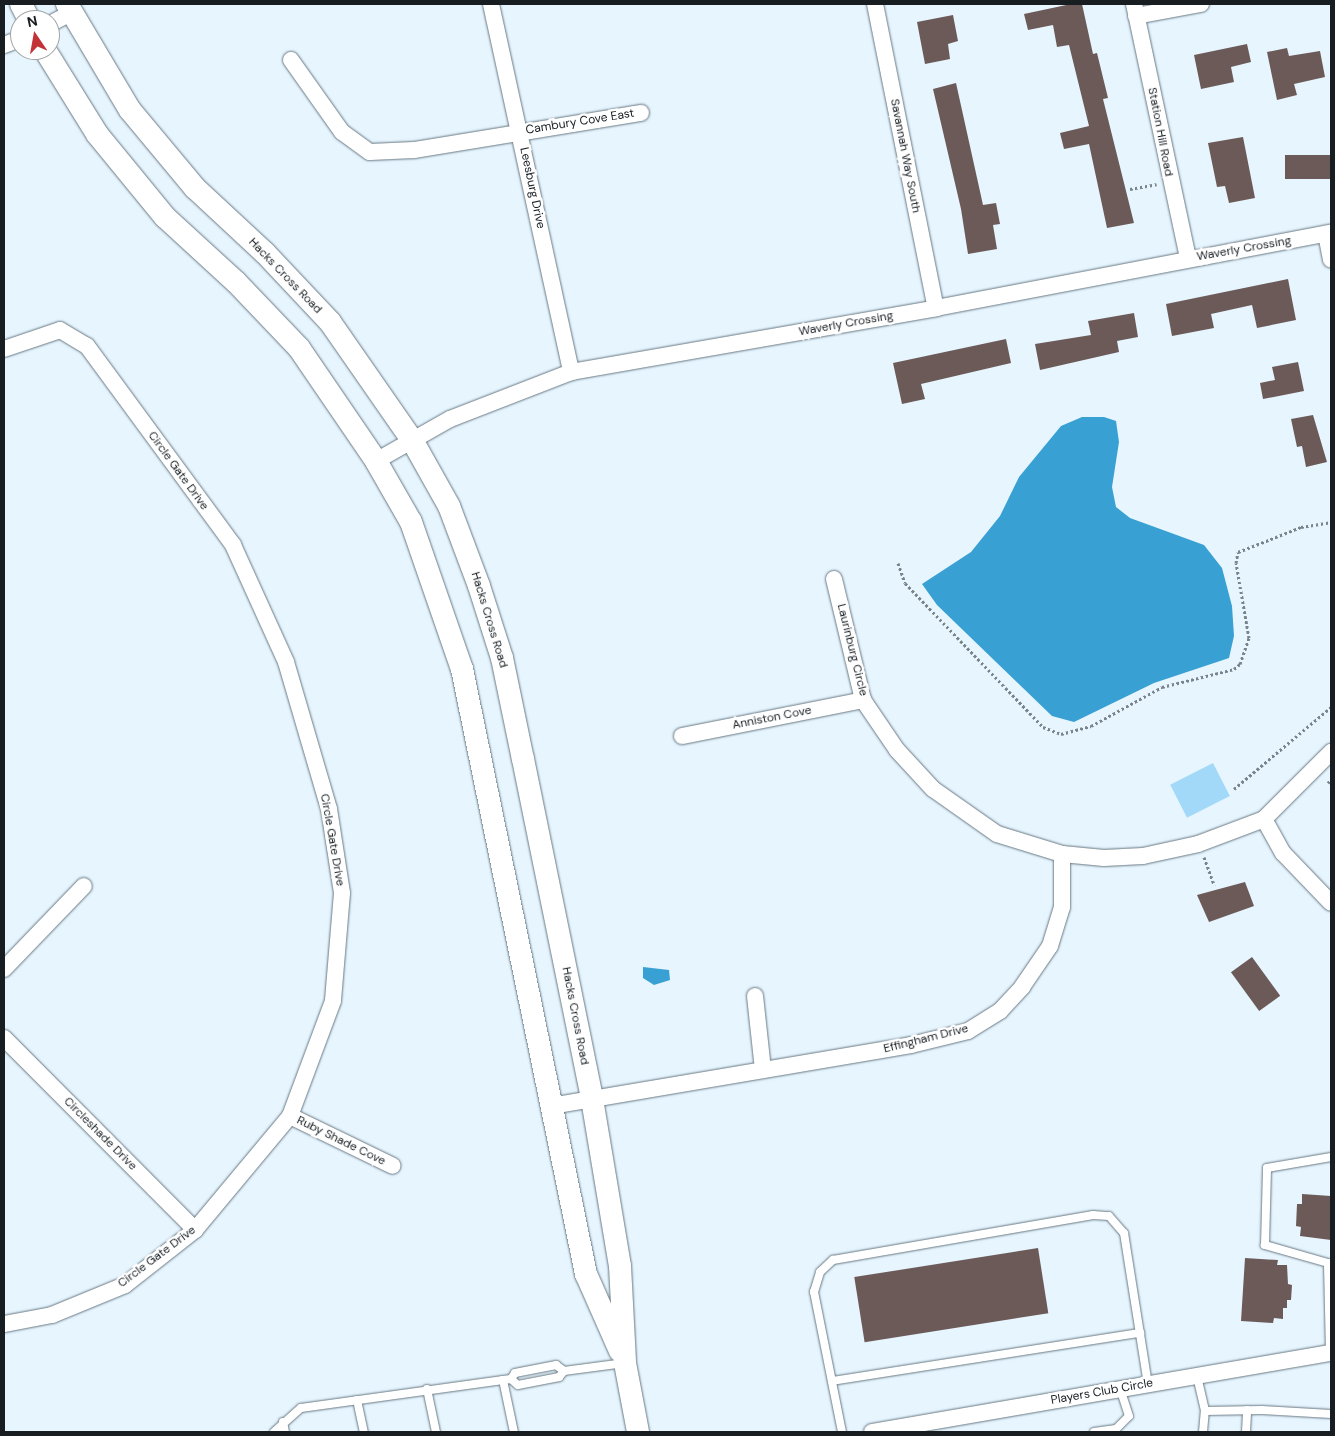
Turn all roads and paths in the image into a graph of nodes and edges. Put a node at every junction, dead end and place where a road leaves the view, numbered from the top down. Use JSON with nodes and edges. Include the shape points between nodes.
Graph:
{"nodes":[{"id":1,"x":491,"y":4,"type":"edge"},
{"id":2,"x":875,"y":4,"type":"edge"},
{"id":3,"x":1201,"y":4,"type":"edge"},
{"id":4,"x":69,"y":8,"type":"edge"},
{"id":5,"x":1135,"y":10,"type":"edge"},
{"id":6,"x":51,"y":60,"type":"edge"},
{"id":7,"x":292,"y":60,"type":"dead end"},
{"id":8,"x":642,"y":112,"type":"dead end"},
{"id":9,"x":520,"y":132,"type":"junction"},
{"id":10,"x":1170,"y":182,"type":"junction"},
{"id":11,"x":1130,"y":189,"type":"dead end"},
{"id":12,"x":1329,"y":234,"type":"edge"},
{"id":13,"x":1188,"y":259,"type":"junction"},
{"id":14,"x":1331,"y":260,"type":"edge"},
{"id":15,"x":936,"y":308,"type":"junction"},
{"id":16,"x":4,"y":349,"type":"edge"},
{"id":17,"x":571,"y":372,"type":"junction"},
{"id":18,"x":412,"y":440,"type":"junction"},
{"id":19,"x":376,"y":460,"type":"junction"},
{"id":20,"x":1331,"y":522,"type":"edge"},
{"id":21,"x":898,"y":563,"type":"dead end"},
{"id":22,"x":834,"y":579,"type":"dead end"},
{"id":23,"x":863,"y":700,"type":"junction"},
{"id":24,"x":1331,"y":707,"type":"edge"},
{"id":25,"x":682,"y":736,"type":"dead end"},
{"id":26,"x":1331,"y":752,"type":"edge"},
{"id":27,"x":1331,"y":779,"type":"edge"},
{"id":28,"x":1328,"y":784,"type":"dead end"},
{"id":29,"x":1234,"y":789,"type":"dead end"},
{"id":30,"x":1264,"y":819,"type":"junction"},
{"id":31,"x":1198,"y":844,"type":"junction"},
{"id":32,"x":1062,"y":854,"type":"junction"},
{"id":33,"x":1214,"y":885,"type":"dead end"},
{"id":34,"x":84,"y":886,"type":"dead end"},
{"id":35,"x":1331,"y":903,"type":"edge"},
{"id":36,"x":4,"y":969,"type":"edge"},
{"id":37,"x":755,"y":996,"type":"dead end"},
{"id":38,"x":4,"y":1038,"type":"edge"},
{"id":39,"x":763,"y":1070,"type":"junction"},
{"id":40,"x":592,"y":1099,"type":"junction"},
{"id":41,"x":551,"y":1106,"type":"junction"},
{"id":42,"x":290,"y":1116,"type":"junction"},
{"id":43,"x":1331,"y":1157,"type":"edge"},
{"id":44,"x":393,"y":1166,"type":"dead end"},
{"id":45,"x":195,"y":1230,"type":"junction"},
{"id":46,"x":4,"y":1324,"type":"edge"},
{"id":47,"x":1140,"y":1333,"type":"junction"},
{"id":48,"x":1331,"y":1353,"type":"edge"},
{"id":49,"x":625,"y":1363,"type":"junction"},
{"id":50,"x":564,"y":1371,"type":"junction"},
{"id":51,"x":1197,"y":1376,"type":"junction"},
{"id":52,"x":507,"y":1380,"type":"junction"},
{"id":53,"x":832,"y":1381,"type":"junction"},
{"id":54,"x":1148,"y":1384,"type":"junction"},
{"id":55,"x":427,"y":1389,"type":"junction"},
{"id":56,"x":1120,"y":1389,"type":"junction"},
{"id":57,"x":357,"y":1400,"type":"junction"},
{"id":58,"x":1247,"y":1410,"type":"junction"},
{"id":59,"x":1205,"y":1411,"type":"junction"},
{"id":60,"x":1331,"y":1414,"type":"edge"},
{"id":61,"x":283,"y":1422,"type":"junction"},
{"id":62,"x":274,"y":1432,"type":"edge"},
{"id":63,"x":285,"y":1432,"type":"edge"},
{"id":64,"x":364,"y":1432,"type":"edge"},
{"id":65,"x":436,"y":1432,"type":"edge"},
{"id":66,"x":514,"y":1432,"type":"edge"},
{"id":67,"x":638,"y":1432,"type":"edge"},
{"id":68,"x":842,"y":1432,"type":"edge"},
{"id":69,"x":872,"y":1432,"type":"edge"},
{"id":70,"x":1094,"y":1432,"type":"edge"},
{"id":71,"x":1204,"y":1432,"type":"edge"},
{"id":72,"x":1246,"y":1432,"type":"edge"}],
"edges":[{"from":1,"to":9,"type":"street","name":"Leesburg Drive"},
{"from":2,"to":15,"type":"street","name":"Savannah Way South"},
{"from":3,"to":5,"type":"street"},
{"from":4,"to":18,"type":"main road","name":"Hacks Cross Road","via":[[130,110],[195,188],[265,253],[330,322]]},
{"from":5,"to":10,"type":"street","name":"Station Hill Road"},
{"from":6,"to":19,"type":"main road","name":"Hacks Cross Road","via":[[97,134],[165,216],[236,282],[299,348]]},
{"from":7,"to":9,"type":"street","name":"Cambury Cove East","via":[[342,132],[370,152],[414,150]]},
{"from":8,"to":9,"type":"street","name":"Cambury Cove East"},
{"from":9,"to":17,"type":"street","name":"Leesburg Drive"},
{"from":10,"to":11,"type":"path"},
{"from":10,"to":13,"type":"street","name":"Station Hill Road"},
{"from":12,"to":13,"type":"street","name":"Waverly Crossing"},
{"from":12,"to":14,"type":"street"},
{"from":13,"to":15,"type":"street","name":"Waverly Crossing"},
{"from":15,"to":17,"type":"street","name":"Waverly Crossing"},
{"from":16,"to":42,"type":"street","name":"Circle Gate Drive","via":[[60,330],[87,346],[233,545],[286,662],[326,800],[342,893],[332,1001]]},
{"from":17,"to":18,"type":"street","name":"Waverly Crossing","via":[[450,419]]},
{"from":18,"to":19,"type":"street","name":"Waverly Crossing"},
{"from":18,"to":40,"type":"main road","name":"Hacks Cross Road","via":[[449,506],[480,586],[502,658]]},
{"from":19,"to":41,"type":"main road","name":"Hacks Cross Road","via":[[411,522],[462,668]]},
{"from":20,"to":21,"type":"path","via":[[1301,527],[1238,552],[1236,563],[1249,638],[1240,664],[1234,669],[1162,687],[1091,726],[1061,734],[1043,727],[905,583]]},
{"from":22,"to":23,"type":"street","name":"Laurinburg Circle"},
{"from":23,"to":25,"type":"street","name":"Anniston Cove"},
{"from":23,"to":32,"type":"street","name":"Laurinburg Circle","via":[[912,768],[960,810],[997,834]]},
{"from":24,"to":29,"type":"path"},
{"from":26,"to":30,"type":"street","name":"Laurinburg Circle"},
{"from":27,"to":28,"type":"path"},
{"from":30,"to":31,"type":"street","name":"Laurinburg Circle"},
{"from":30,"to":35,"type":"street","via":[[1283,853]]},
{"from":31,"to":32,"type":"street","name":"Laurinburg Circle","via":[[1143,856],[1104,858]]},
{"from":31,"to":33,"type":"path"},
{"from":32,"to":39,"type":"street","name":"Effingham Drive","via":[[1062,907],[1050,946],[1022,987],[1000,1011],[968,1031],[911,1045]]},
{"from":34,"to":36,"type":"street"},
{"from":37,"to":39,"type":"street"},
{"from":38,"to":45,"type":"street","name":"Circleshade Drive"},
{"from":39,"to":40,"type":"street","name":"Effingham Drive"},
{"from":40,"to":41,"type":"street","name":"Effingham Drive"},
{"from":40,"to":49,"type":"main road","name":"Hacks Cross Road","via":[[620,1266]]},
{"from":41,"to":49,"type":"main road","name":"Hacks Cross Road","via":[[586,1274]]},
{"from":42,"to":44,"type":"street","name":"Ruby Shade Cove"},
{"from":42,"to":45,"type":"street","name":"Circle Gate Drive"},
{"from":43,"to":48,"type":"lane","via":[[1268,1168],[1265,1245],[1328,1263]]},
{"from":45,"to":46,"type":"street","name":"Circle Gate Drive","via":[[125,1285],[52,1315]]},
{"from":47,"to":53,"type":"lane"},
{"from":47,"to":53,"type":"lane","via":[[1124,1233],[1110,1216],[1093,1215],[833,1260],[820,1272],[814,1292]]},
{"from":47,"to":54,"type":"lane"},
{"from":48,"to":51,"type":"street","name":"Players Club Circle"},
{"from":49,"to":50,"type":"lane"},
{"from":49,"to":67,"type":"main road","name":"Hacks Cross Road"},
{"from":50,"to":52,"type":"lane","via":[[559,1377],[518,1385]]},
{"from":50,"to":52,"type":"lane","via":[[556,1365],[515,1373]]},
{"from":51,"to":54,"type":"street","name":"Players Club Circle"},
{"from":51,"to":59,"type":"lane"},
{"from":52,"to":55,"type":"lane"},
{"from":52,"to":66,"type":"lane"},
{"from":53,"to":68,"type":"lane"},
{"from":54,"to":56,"type":"street","name":"Players Club Circle"},
{"from":55,"to":57,"type":"lane"},
{"from":55,"to":65,"type":"lane"},
{"from":56,"to":69,"type":"street","name":"Players Club Circle"},
{"from":56,"to":70,"type":"lane","via":[[1129,1416],[1116,1429]]},
{"from":57,"to":61,"type":"lane","via":[[301,1408]]},
{"from":57,"to":64,"type":"lane"},
{"from":58,"to":59,"type":"lane"},
{"from":58,"to":60,"type":"lane"},
{"from":58,"to":72,"type":"lane"},
{"from":59,"to":71,"type":"lane"},
{"from":61,"to":62,"type":"lane"},
{"from":61,"to":63,"type":"lane"}]}
